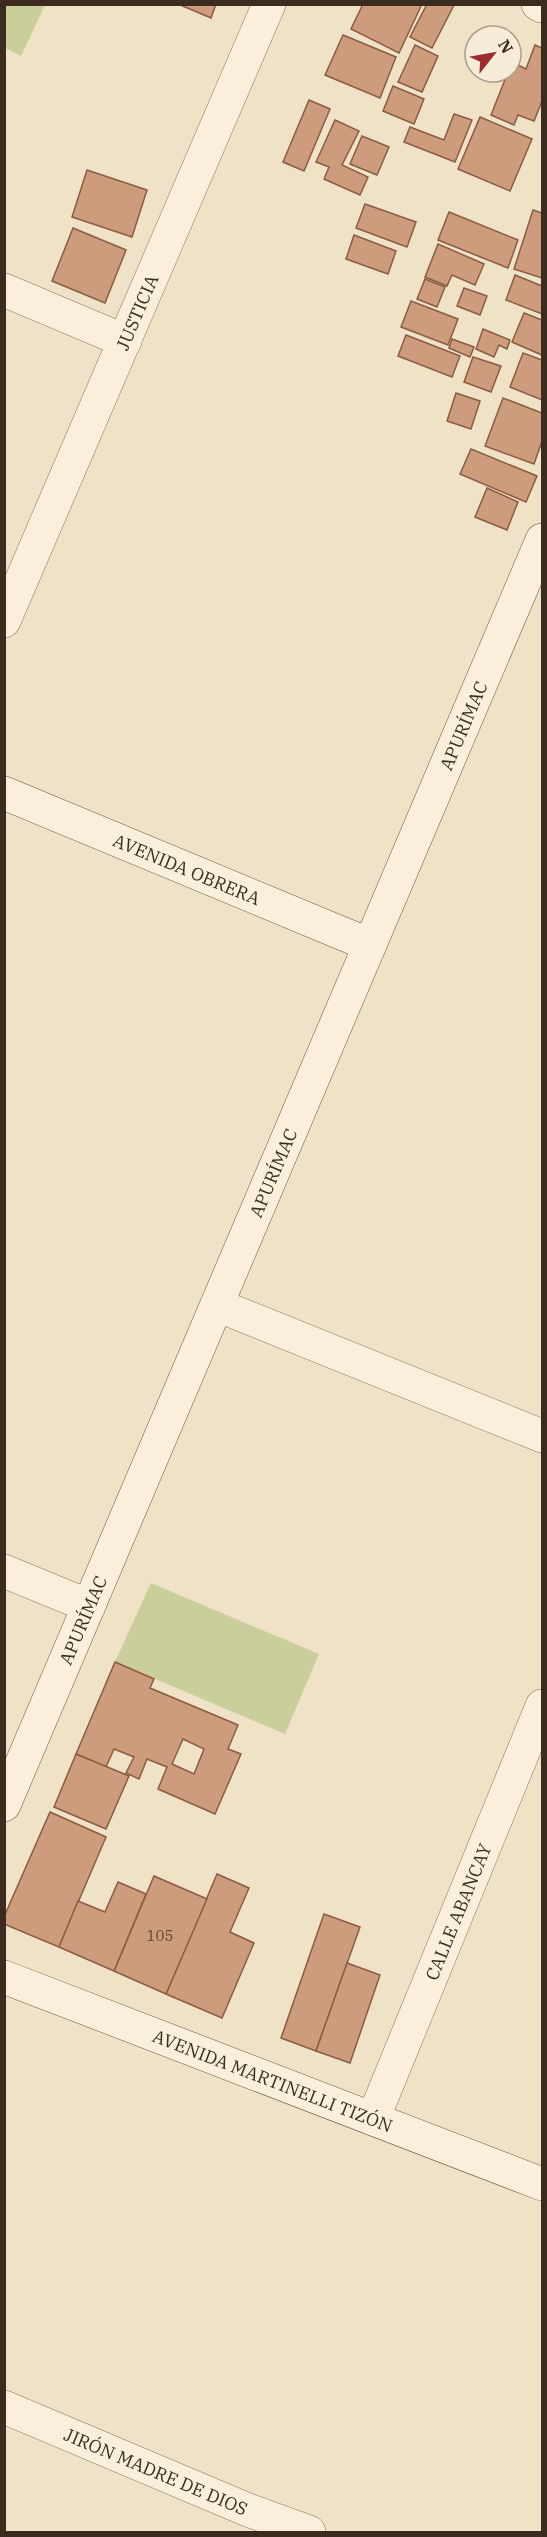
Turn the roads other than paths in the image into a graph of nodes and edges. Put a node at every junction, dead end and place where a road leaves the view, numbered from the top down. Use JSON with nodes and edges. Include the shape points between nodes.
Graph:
{"nodes":[{"id":1,"x":269,"y":4,"type":"edge"},
{"id":2,"x":538,"y":4,"type":"edge"},
{"id":3,"x":543,"y":6,"type":"edge"},
{"id":4,"x":4,"y":290,"type":"edge"},
{"id":5,"x":125,"y":341,"type":"junction"},
{"id":6,"x":541,"y":548,"type":"edge"},
{"id":7,"x":4,"y":621,"type":"edge"},
{"id":8,"x":4,"y":793,"type":"edge"},
{"id":9,"x":370,"y":945,"type":"junction"},
{"id":10,"x":217,"y":1305,"type":"junction"},
{"id":11,"x":543,"y":1436,"type":"edge"},
{"id":12,"x":4,"y":1570,"type":"edge"},
{"id":13,"x":89,"y":1606,"type":"junction"},
{"id":14,"x":542,"y":1707,"type":"edge"},
{"id":15,"x":4,"y":1805,"type":"edge"},
{"id":16,"x":4,"y":1977,"type":"edge"},
{"id":17,"x":373,"y":2119,"type":"junction"},
{"id":18,"x":543,"y":2184,"type":"edge"},
{"id":19,"x":4,"y":2407,"type":"edge"},
{"id":20,"x":309,"y":2532,"type":"edge"}],
"edges":[{"from":1,"to":5,"type":"street","name":"JUSTICIA"},
{"from":2,"to":3,"type":"street"},
{"from":4,"to":5,"type":"street"},
{"from":5,"to":7,"type":"street","name":"JUSTICIA"},
{"from":6,"to":9,"type":"street","name":"APURÍMAC"},
{"from":8,"to":9,"type":"street","name":"AVENIDA OBRERA"},
{"from":9,"to":10,"type":"street","name":"APURÍMAC"},
{"from":10,"to":11,"type":"street"},
{"from":10,"to":13,"type":"street","name":"APURÍMAC"},
{"from":12,"to":13,"type":"street"},
{"from":13,"to":15,"type":"street","name":"APURÍMAC"},
{"from":14,"to":17,"type":"street","name":"CALLE ABANCAY"},
{"from":16,"to":17,"type":"street","name":"AVENIDA MARTINELLI TIZÓN"},
{"from":17,"to":18,"type":"street","name":"AVENIDA MARTINELLI TIZÓN"},
{"from":19,"to":20,"type":"street","name":"JIRÓN MADRE DE DIOS"}]}
